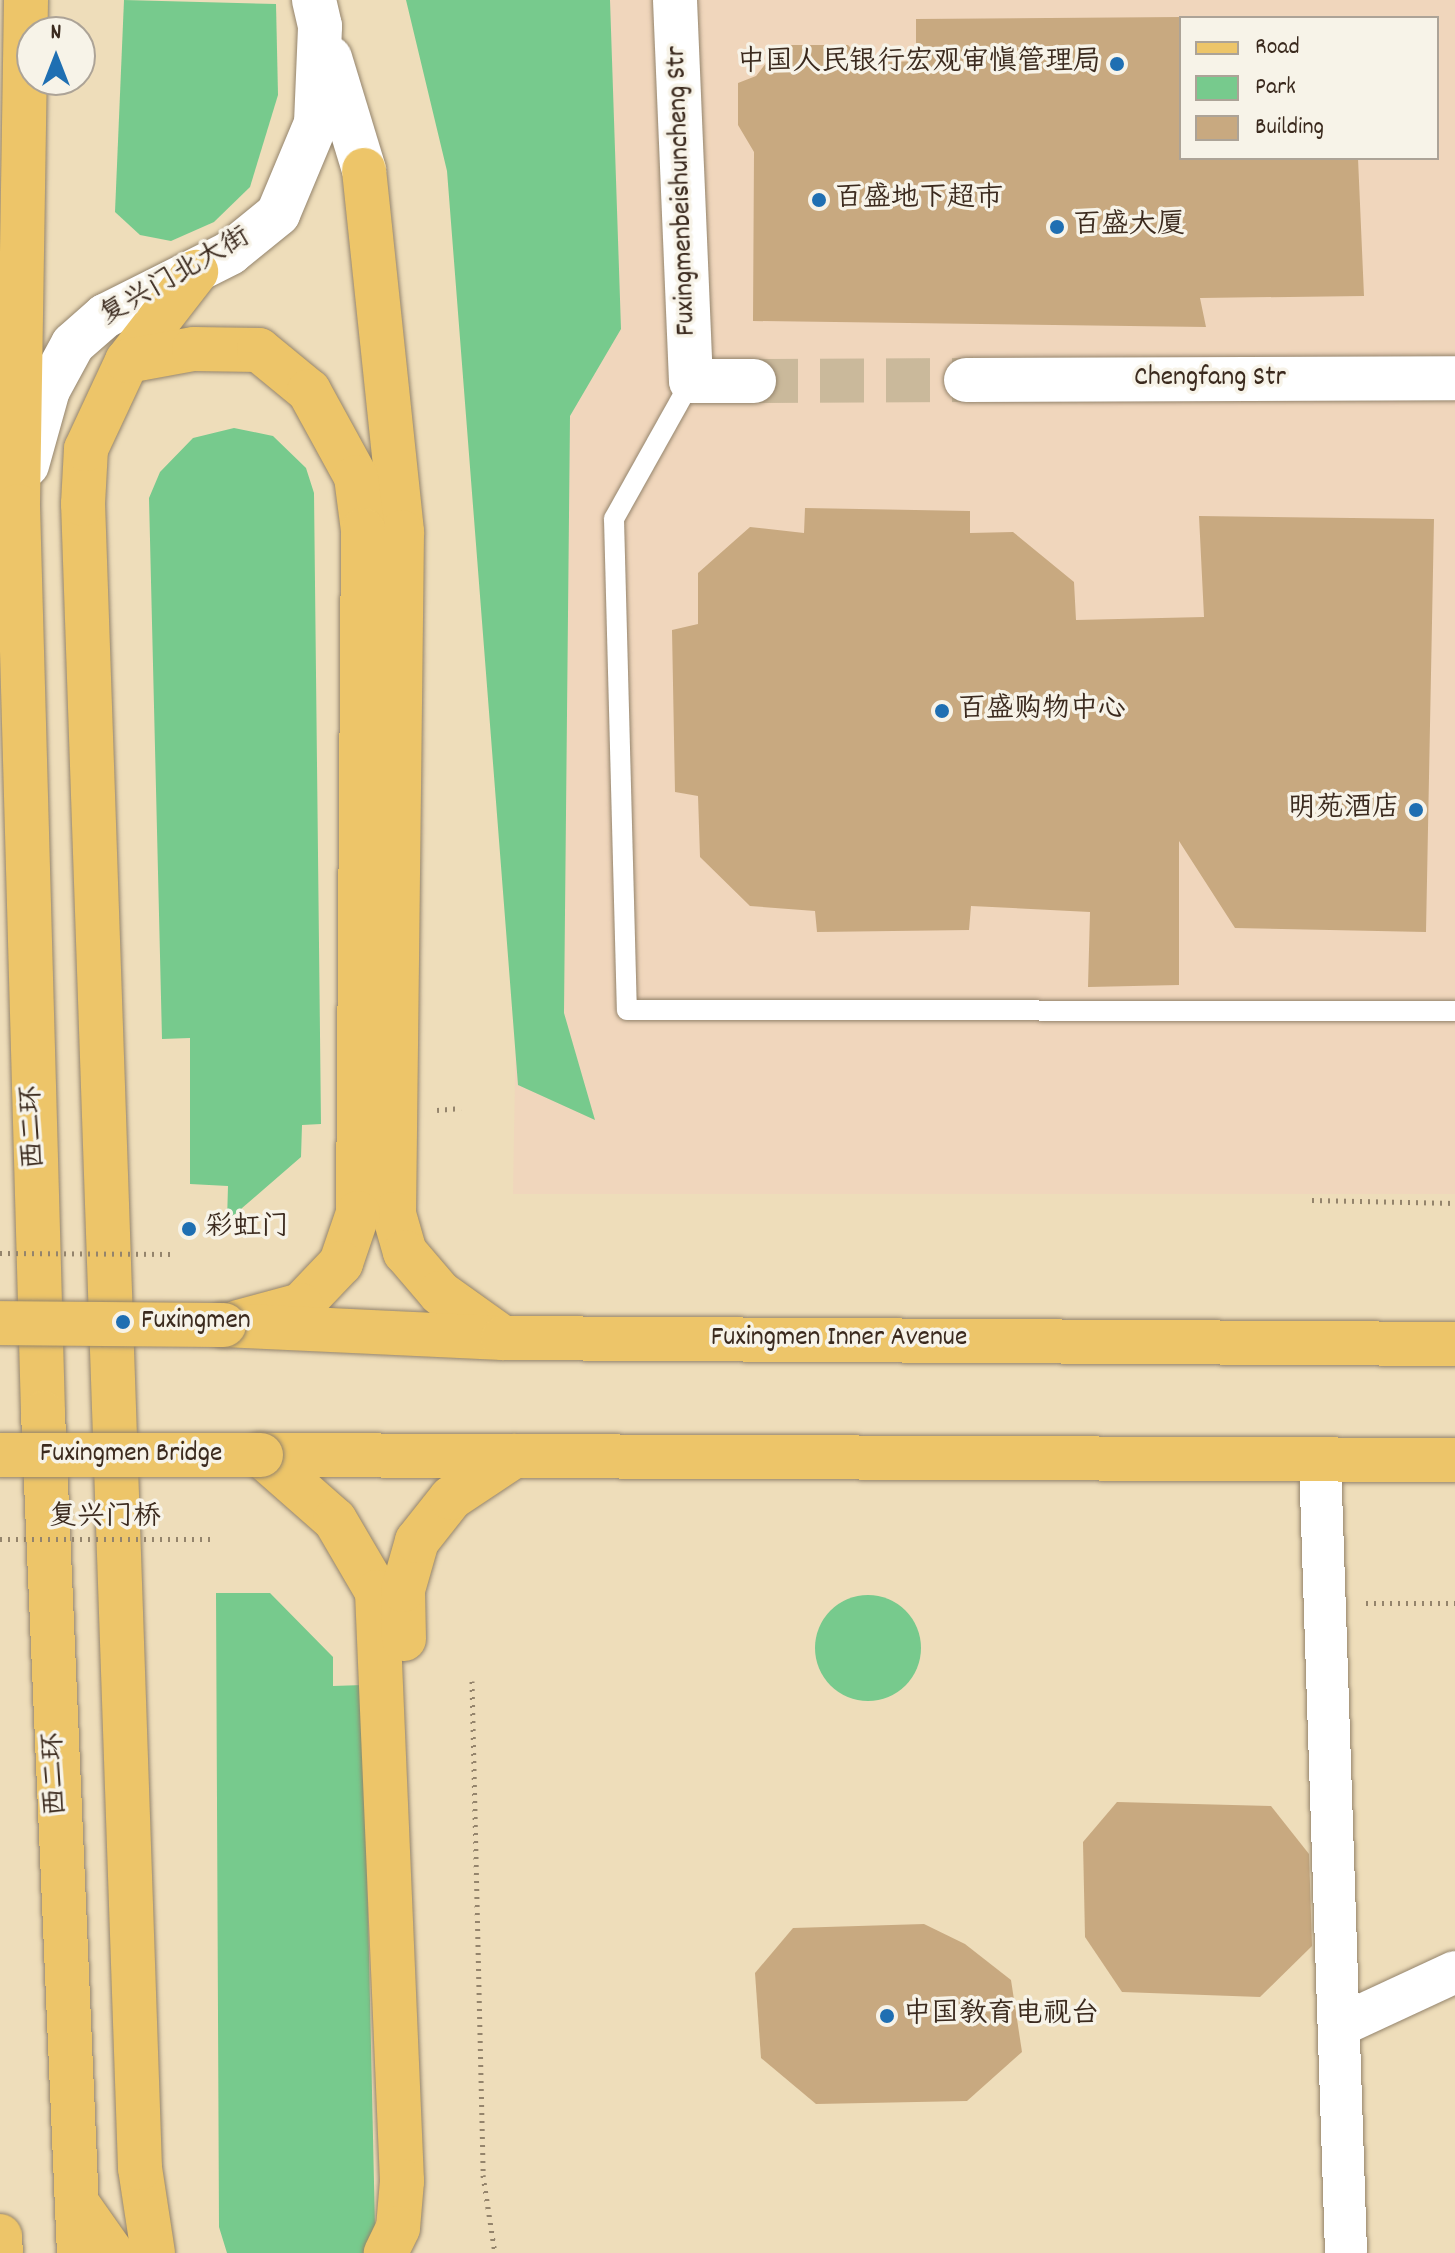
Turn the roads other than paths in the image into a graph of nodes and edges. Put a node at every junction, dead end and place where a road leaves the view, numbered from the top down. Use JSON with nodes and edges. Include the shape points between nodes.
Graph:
{"nodes":[{"id":1,"x":26,"y":0,"type":"edge"},
{"id":2,"x":675,"y":0,"type":"edge"},
{"id":3,"x":317,"y":13,"type":"edge"},
{"id":4,"x":364,"y":170,"type":"joint"},
{"id":5,"x":196,"y":272,"type":"junction"},
{"id":6,"x":127,"y":361,"type":"junction"},
{"id":7,"x":1455,"y":378,"type":"edge"},
{"id":8,"x":966,"y":380,"type":"tunnel mouth"},
{"id":9,"x":691,"y":381,"type":"junction"},
{"id":10,"x":754,"y":381,"type":"tunnel mouth"},
{"id":11,"x":18,"y":506,"type":"junction"},
{"id":12,"x":1455,"y":1011,"type":"edge"},
{"id":13,"x":0,"y":1323,"type":"edge"},
{"id":14,"x":224,"y":1325,"type":"junction"},
{"id":15,"x":503,"y":1338,"type":"junction"},
{"id":16,"x":1455,"y":1344,"type":"edge"},
{"id":17,"x":0,"y":1455,"type":"edge"},
{"id":18,"x":261,"y":1455,"type":"junction"},
{"id":19,"x":514,"y":1456,"type":"junction"},
{"id":20,"x":1320,"y":1460,"type":"junction"},
{"id":21,"x":1455,"y":1460,"type":"edge"},
{"id":22,"x":1455,"y":1972,"type":"edge"},
{"id":23,"x":1343,"y":2024,"type":"junction"},
{"id":24,"x":77,"y":2203,"type":"junction"},
{"id":25,"x":0,"y":2236,"type":"edge"},
{"id":26,"x":1,"y":2253,"type":"edge"},
{"id":27,"x":79,"y":2253,"type":"edge"},
{"id":28,"x":112,"y":2253,"type":"edge"},
{"id":29,"x":153,"y":2253,"type":"edge"},
{"id":30,"x":386,"y":2253,"type":"edge"},
{"id":31,"x":423,"y":2253,"type":"edge"},
{"id":32,"x":1346,"y":2253,"type":"edge"}],
"edges":[{"from":1,"to":11,"type":"main road","name":"西二环"},
{"from":2,"to":9,"type":"street","name":"Fuxingmenbeishuncheng Str"},
{"from":3,"to":4,"type":"street"},
{"from":3,"to":5,"type":"street","name":"复兴门北大街","via":[[316,123],[300,174],[278,214]]},
{"from":4,"to":15,"type":"main road","via":[[402,532],[394,1214],[405,1252],[440,1293]]},
{"from":5,"to":6,"type":"main road"},
{"from":5,"to":11,"type":"street","name":"复兴门北大街","via":[[105,316],[73,344],[37,420]]},
{"from":6,"to":14,"type":"main road","via":[[194,349],[259,350],[309,391],[336,430],[356,477],[363,530],[358,1213],[341,1263],[301,1305]]},
{"from":6,"to":29,"type":"main road","via":[[86,449],[83,504],[141,2184]]},
{"from":7,"to":8,"type":"street","name":"Chengfang Str"},
{"from":9,"to":10,"type":"street"},
{"from":9,"to":12,"type":"lane","via":[[614,519],[627,1010]]},
{"from":11,"to":24,"type":"main road","name":"西二环","via":[[43,1413]]},
{"from":13,"to":14,"type":"main road","bridge":true},
{"from":14,"to":15,"type":"main road","name":"Fuxingmen Inner Avenue"},
{"from":15,"to":16,"type":"main road","name":"Fuxingmen Inner Avenue"},
{"from":17,"to":18,"type":"main road","name":"Fuxingmen Bridge","bridge":true},
{"from":18,"to":19,"type":"main road"},
{"from":18,"to":30,"type":"main road","via":[[335,1520],[377,1592],[402,2181],[398,2228]]},
{"from":19,"to":20,"type":"main road"},
{"from":19,"to":31,"type":"main road","via":[[451,1498],[417,1541],[403,1590]]},
{"from":20,"to":21,"type":"main road"},
{"from":20,"to":23,"type":"street"},
{"from":22,"to":23,"type":"street"},
{"from":23,"to":32,"type":"street"},
{"from":24,"to":27,"type":"main road","name":"西二环"},
{"from":24,"to":28,"type":"main road"},
{"from":25,"to":26,"type":"main road"}]}
